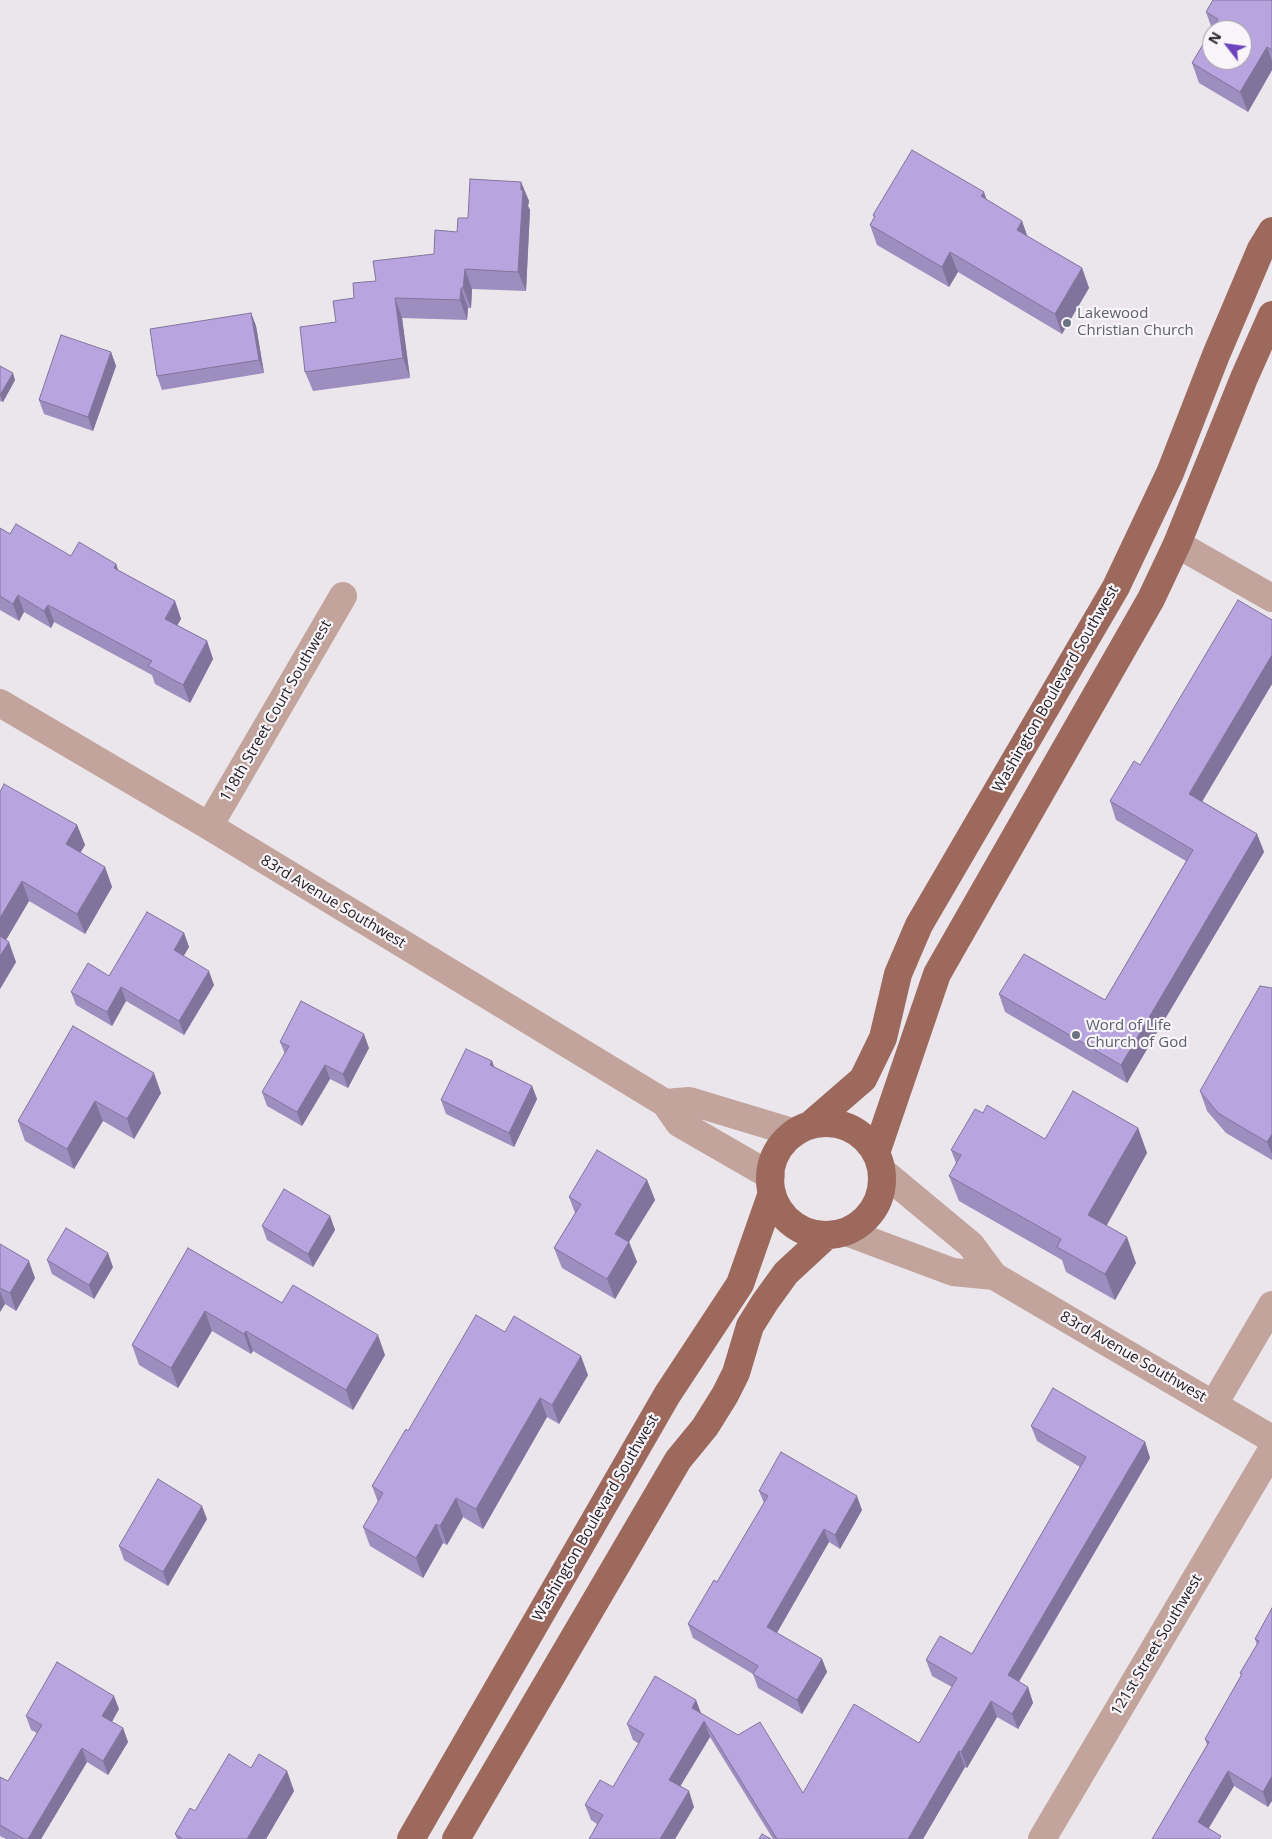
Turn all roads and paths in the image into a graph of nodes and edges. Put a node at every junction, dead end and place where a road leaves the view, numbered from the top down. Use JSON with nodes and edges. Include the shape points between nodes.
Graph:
{"nodes":[{"id":1,"x":1272,"y":230,"type":"edge"},
{"id":2,"x":1272,"y":315,"type":"edge"},
{"id":3,"x":1176,"y":544,"type":"junction"},
{"id":4,"x":343,"y":596,"type":"dead end"},
{"id":5,"x":1272,"y":598,"type":"edge"},
{"id":6,"x":0,"y":703,"type":"edge"},
{"id":7,"x":209,"y":826,"type":"junction"},
{"id":8,"x":665,"y":1103,"type":"junction"},
{"id":9,"x":803,"y":1129,"type":"junction"},
{"id":10,"x":879,"y":1162,"type":"junction"},
{"id":11,"x":771,"y":1184,"type":"junction"},
{"id":12,"x":836,"y":1234,"type":"junction"},
{"id":13,"x":994,"y":1276,"type":"junction"},
{"id":14,"x":1272,"y":1305,"type":"edge"},
{"id":15,"x":1214,"y":1404,"type":"junction"},
{"id":16,"x":1272,"y":1439,"type":"edge"},
{"id":17,"x":1272,"y":1450,"type":"edge"},
{"id":18,"x":410,"y":1839,"type":"edge"},
{"id":19,"x":456,"y":1839,"type":"edge"},
{"id":20,"x":1042,"y":1839,"type":"edge"}],
"edges":[{"from":1,"to":9,"type":"main road","name":"Washington Boulevard Southwest","via":[[1216,355],[1170,473],[1116,587],[919,925],[898,974],[883,1038],[863,1079]]},
{"from":2,"to":3,"type":"main road"},
{"from":3,"to":5,"type":"street"},
{"from":3,"to":10,"type":"main road","via":[[1151,600],[937,974]]},
{"from":4,"to":7,"type":"street","name":"118th Street Court Southwest"},
{"from":6,"to":7,"type":"street","name":"83rd Avenue Southwest"},
{"from":7,"to":8,"type":"street","name":"83rd Avenue Southwest"},
{"from":8,"to":9,"type":"street","via":[[688,1101]]},
{"from":8,"to":11,"type":"street","name":"83rd Avenue Southwest","via":[[678,1123]]},
{"from":9,"to":10,"type":"main road","via":[[830,1123],[848,1128],[864,1138]]},
{"from":9,"to":11,"type":"main road","via":[[778,1152]]},
{"from":10,"to":12,"type":"main road","via":[[882,1190],[875,1208],[862,1223]]},
{"from":10,"to":13,"type":"street","name":"83rd Avenue Southwest","via":[[971,1245]]},
{"from":11,"to":12,"type":"main road","via":[[778,1207],[798,1228],[812,1233]]},
{"from":11,"to":18,"type":"main road","name":"Washington Boulevard Southwest","via":[[740,1284],[667,1396]]},
{"from":12,"to":13,"type":"street","name":"83rd Avenue Southwest","via":[[952,1272]]},
{"from":12,"to":19,"type":"main road","via":[[786,1273],[765,1302],[750,1326],[736,1373],[725,1395],[705,1427],[678,1460]]},
{"from":13,"to":15,"type":"street","name":"83rd Avenue Southwest"},
{"from":14,"to":15,"type":"street"},
{"from":15,"to":16,"type":"street","name":"83rd Avenue Southwest"},
{"from":17,"to":20,"type":"street","name":"121st Street Southwest"}]}
